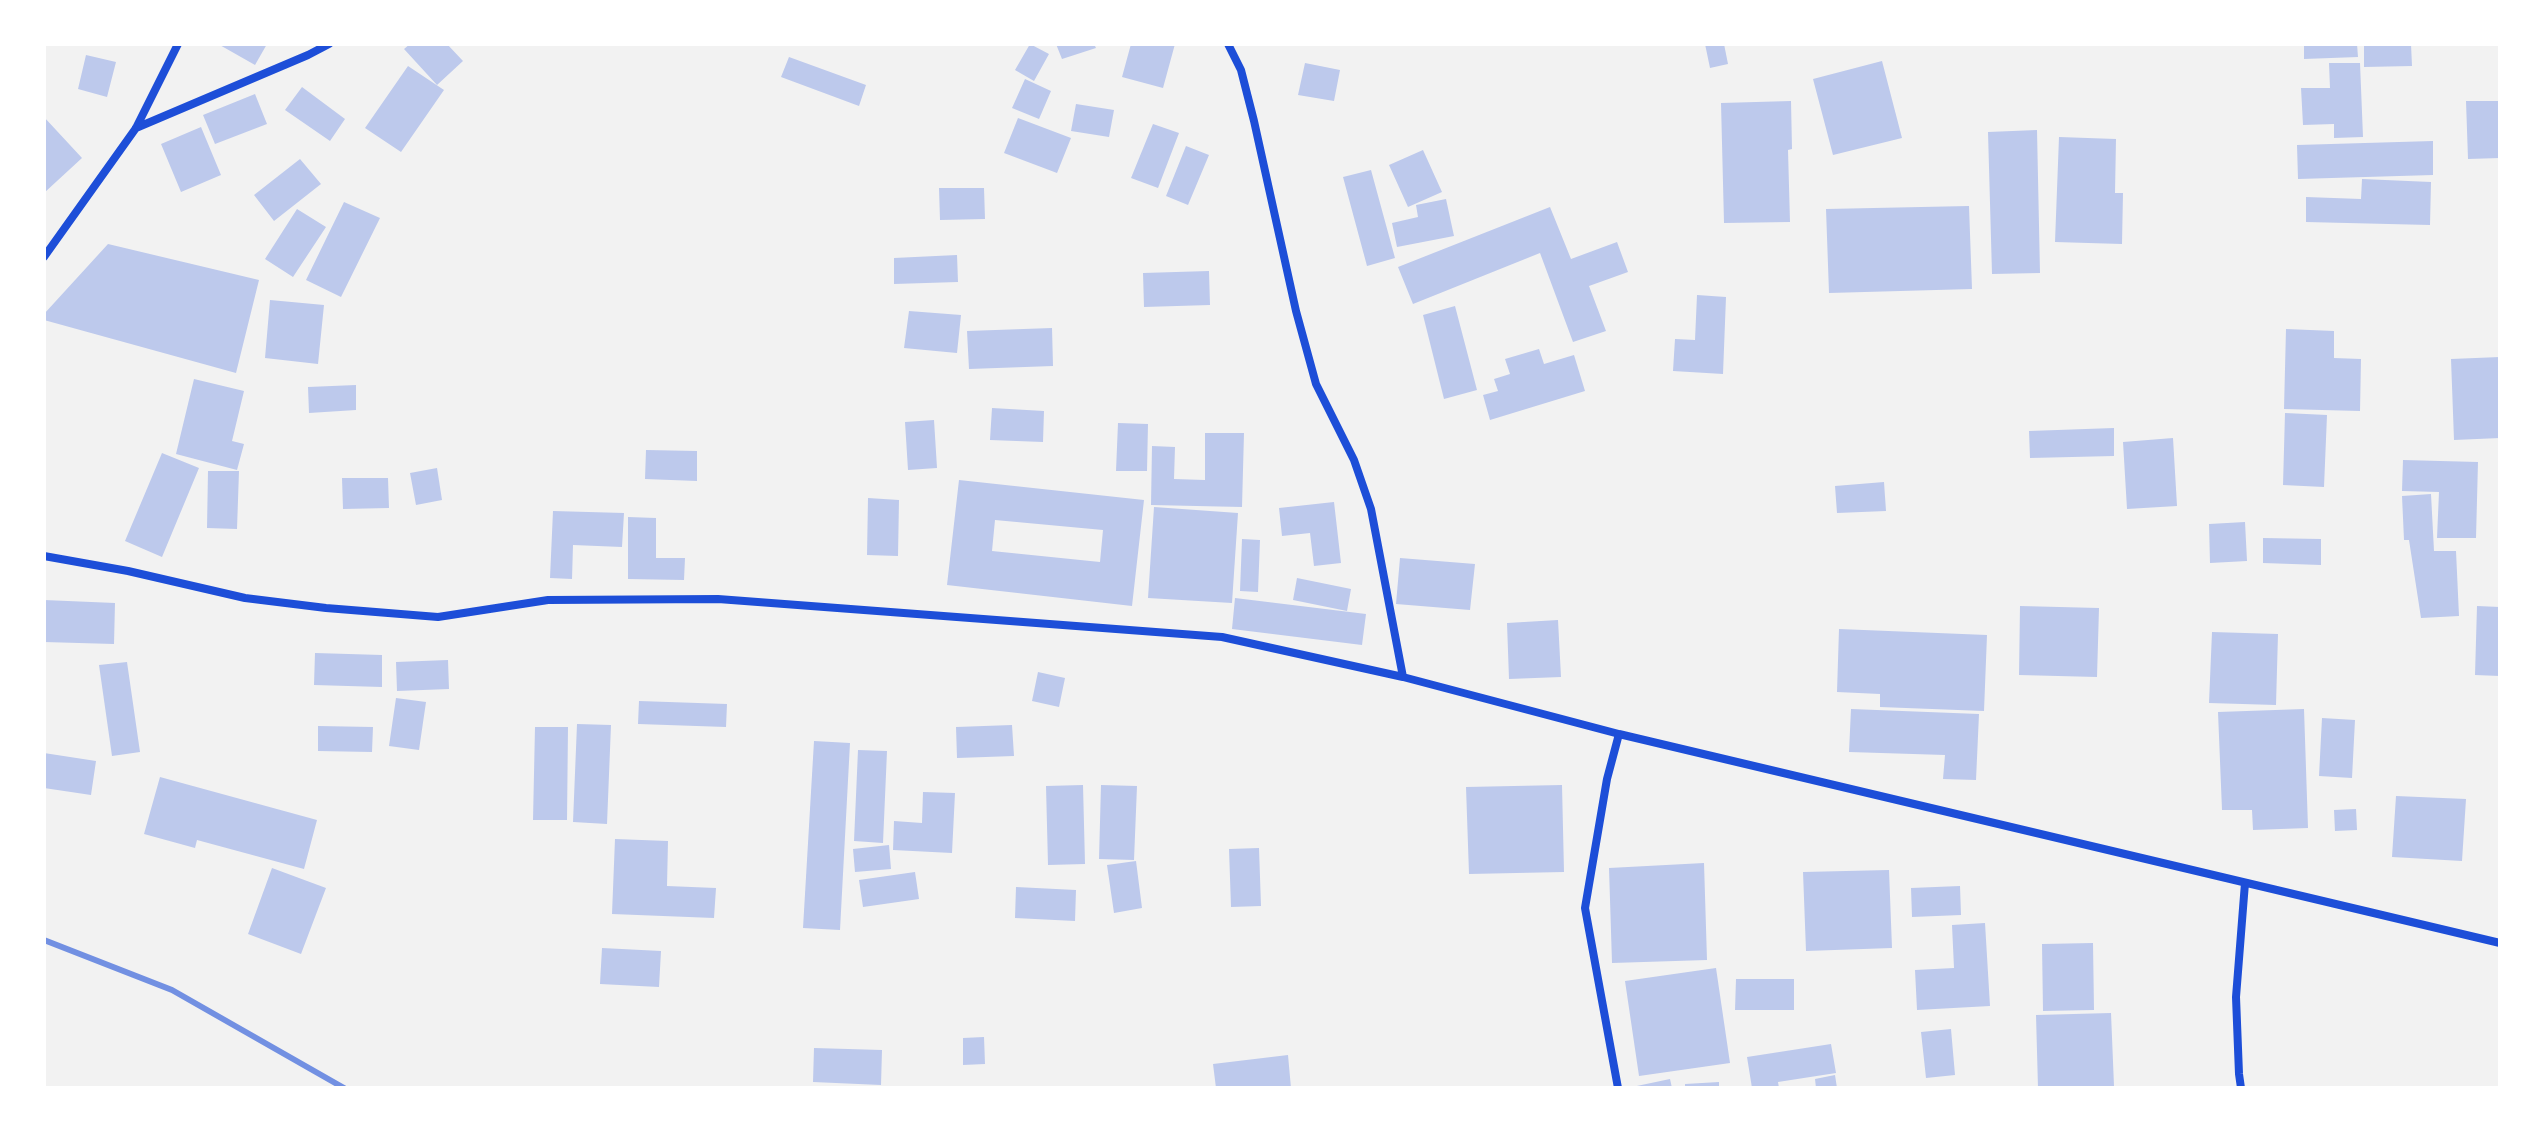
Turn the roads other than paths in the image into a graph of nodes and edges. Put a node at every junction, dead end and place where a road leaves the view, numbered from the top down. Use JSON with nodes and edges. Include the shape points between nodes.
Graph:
{"nodes":[{"id":1,"x":178,"y":44,"type":"edge"},
{"id":2,"x":329,"y":44,"type":"edge"},
{"id":3,"x":1228,"y":44,"type":"edge"},
{"id":4,"x":136,"y":128,"type":"junction"},
{"id":5,"x":44,"y":257,"type":"edge"},
{"id":6,"x":44,"y":556,"type":"edge"},
{"id":7,"x":1403,"y":677,"type":"junction"},
{"id":8,"x":1619,"y":734,"type":"junction"},
{"id":9,"x":2245,"y":883,"type":"junction"},
{"id":10,"x":2500,"y":943,"type":"edge"},
{"id":11,"x":1618,"y":1088,"type":"edge"},
{"id":12,"x":2241,"y":1088,"type":"edge"}],
"edges":[{"from":1,"to":4,"type":"street"},
{"from":2,"to":4,"type":"street"},
{"from":3,"to":7,"type":"street","via":[[1241,70],[1316,384],[1354,460],[1371,509]]},
{"from":4,"to":5,"type":"street"},
{"from":6,"to":7,"type":"street","via":[[245,598],[326,608],[438,617],[548,600],[718,599],[1222,637]]},
{"from":7,"to":8,"type":"street"},
{"from":8,"to":9,"type":"street"},
{"from":8,"to":11,"type":"street","via":[[1585,908]]},
{"from":9,"to":10,"type":"street"},
{"from":9,"to":12,"type":"street","via":[[2236,997]]}]}
